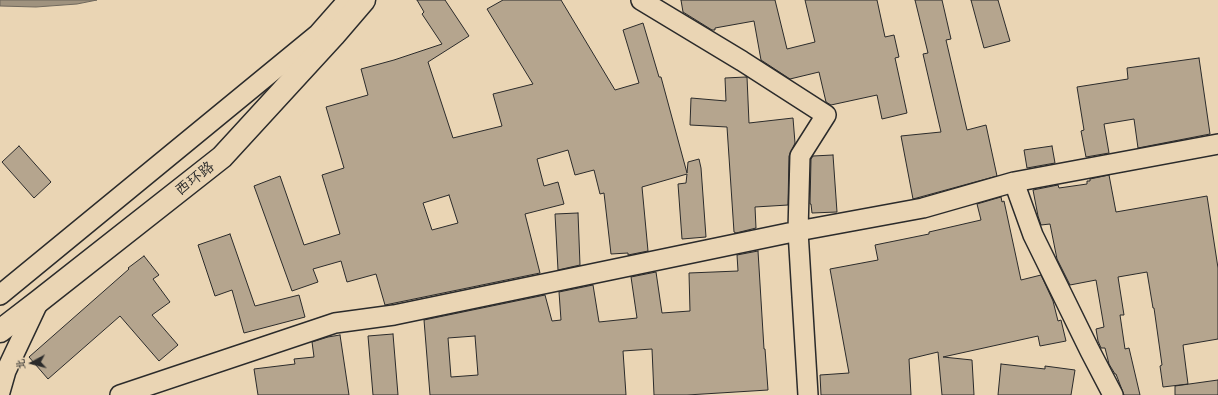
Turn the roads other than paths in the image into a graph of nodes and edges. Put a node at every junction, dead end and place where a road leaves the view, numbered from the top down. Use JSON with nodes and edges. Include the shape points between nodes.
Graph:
{"nodes":[{"id":1,"x":348,"y":0,"type":"edge"},
{"id":2,"x":364,"y":0,"type":"edge"},
{"id":3,"x":641,"y":0,"type":"edge"},
{"id":4,"x":1218,"y":144,"type":"edge"},
{"id":5,"x":1014,"y":182,"type":"junction"},
{"id":6,"x":798,"y":232,"type":"junction"},
{"id":7,"x":0,"y":295,"type":"edge"},
{"id":8,"x":40,"y":301,"type":"junction"},
{"id":9,"x":0,"y":331,"type":"edge"},
{"id":10,"x":0,"y":392,"type":"edge"},
{"id":11,"x":120,"y":395,"type":"edge"},
{"id":12,"x":808,"y":395,"type":"edge"},
{"id":13,"x":1113,"y":395,"type":"edge"}],
"edges":[{"from":1,"to":7,"type":"street","via":[[318,34]]},
{"from":2,"to":8,"type":"main road","name":"西环路","via":[[222,157]]},
{"from":3,"to":6,"type":"street","via":[[826,115],[800,156]]},
{"from":4,"to":5,"type":"street"},
{"from":5,"to":6,"type":"street","via":[[923,208]]},
{"from":5,"to":13,"type":"street","via":[[1033,235]]},
{"from":6,"to":11,"type":"street","via":[[394,315],[335,323]]},
{"from":6,"to":12,"type":"street"},
{"from":8,"to":9,"type":"main road","name":"西环路"},
{"from":8,"to":10,"type":"street","via":[[6,371]]}]}
